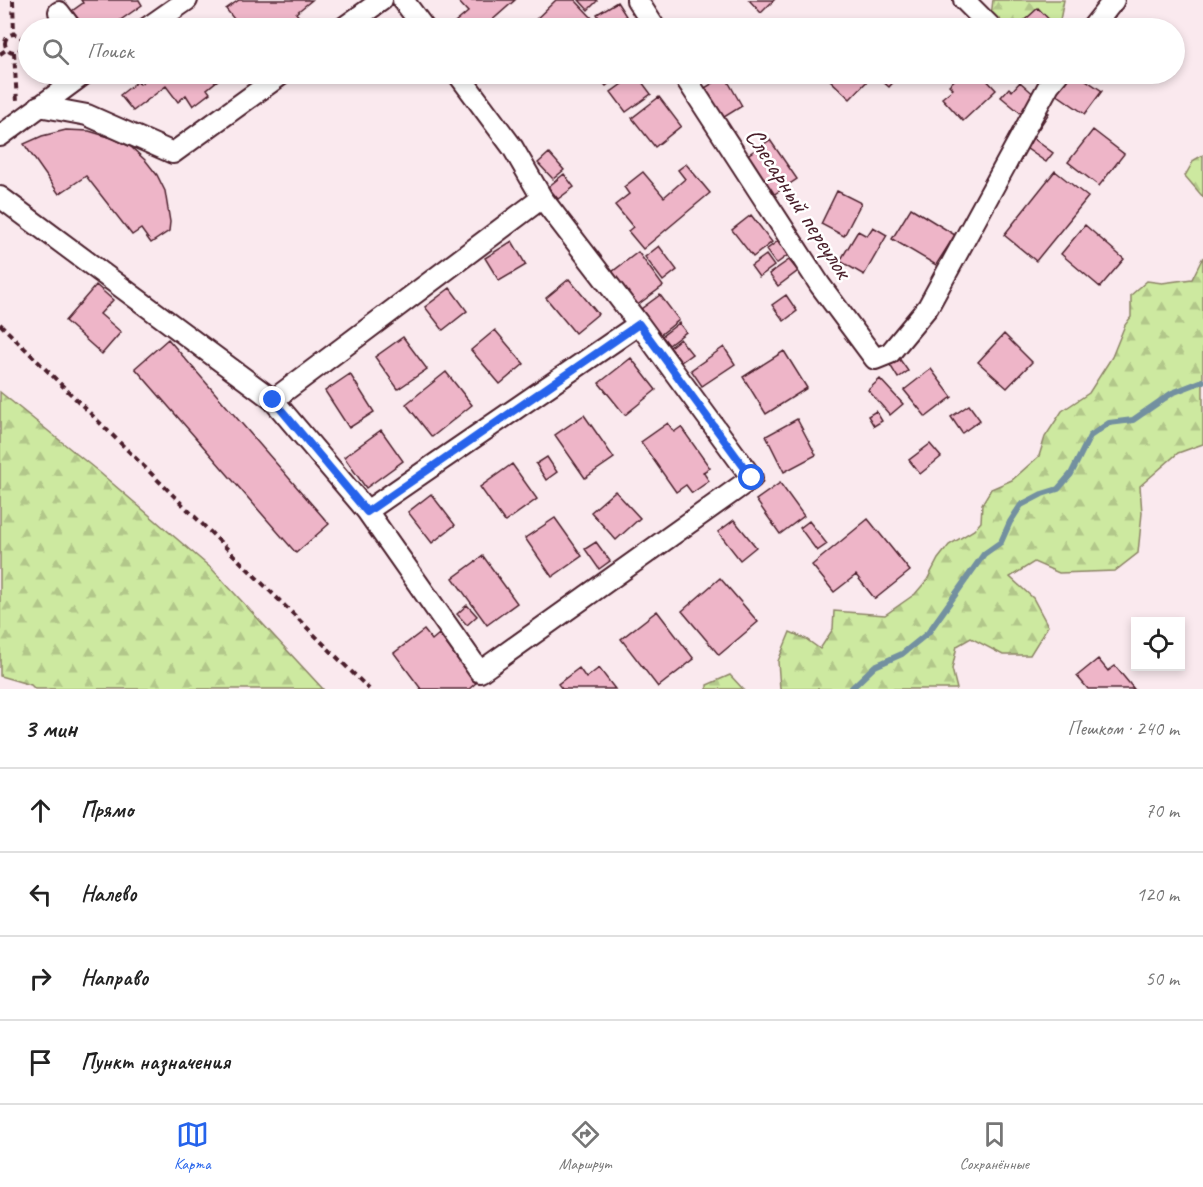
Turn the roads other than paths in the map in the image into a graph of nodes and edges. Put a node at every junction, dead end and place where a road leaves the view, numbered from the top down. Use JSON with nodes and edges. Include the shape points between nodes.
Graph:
{"nodes":[{"id":1,"x":187,"y":0,"type":"edge"},
{"id":2,"x":382,"y":0,"type":"edge"},
{"id":3,"x":403,"y":0,"type":"edge"},
{"id":4,"x":637,"y":0,"type":"edge"},
{"id":5,"x":964,"y":0,"type":"edge"},
{"id":6,"x":1114,"y":0,"type":"edge"},
{"id":7,"x":59,"y":12,"type":"dead end"},
{"id":8,"x":64,"y":18,"type":"edge"},
{"id":9,"x":161,"y":18,"type":"edge"},
{"id":10,"x":357,"y":18,"type":"edge"},
{"id":11,"x":416,"y":18,"type":"edge"},
{"id":12,"x":649,"y":18,"type":"edge"},
{"id":13,"x":982,"y":18,"type":"edge"},
{"id":14,"x":1100,"y":18,"type":"edge"},
{"id":15,"x":70,"y":84,"type":"edge"},
{"id":16,"x":268,"y":84,"type":"edge"},
{"id":17,"x":465,"y":84,"type":"edge"},
{"id":18,"x":689,"y":84,"type":"edge"},
{"id":19,"x":1044,"y":84,"type":"edge"},
{"id":20,"x":39,"y":106,"type":"junction"},
{"id":21,"x":0,"y":136,"type":"edge"},
{"id":22,"x":0,"y":197,"type":"edge"},
{"id":23,"x":542,"y":198,"type":"junction"},
{"id":24,"x":639,"y":324,"type":"junction"},
{"id":25,"x":273,"y":400,"type":"junction"},
{"id":26,"x":367,"y":512,"type":"junction"}],
"edges":[{"from":1,"to":9,"type":"street"},
{"from":2,"to":10,"type":"street"},
{"from":3,"to":11,"type":"street"},
{"from":4,"to":12,"type":"street"},
{"from":5,"to":13,"type":"street"},
{"from":6,"to":14,"type":"street"},
{"from":7,"to":8,"type":"street"},
{"from":15,"to":20,"type":"street"},
{"from":16,"to":20,"type":"street","via":[[173,153],[87,115]]},
{"from":17,"to":23,"type":"street","via":[[513,148]]},
{"from":18,"to":19,"type":"street","name":"Слесарный переулок","via":[[820,285],[875,359],[890,353],[928,307]]},
{"from":20,"to":21,"type":"street"},
{"from":22,"to":25,"type":"street"},
{"from":23,"to":24,"type":"street"},
{"from":23,"to":25,"type":"street"},
{"from":24,"to":26,"type":"street"},
{"from":24,"to":26,"type":"street","via":[[752,478],[480,672]]},
{"from":25,"to":26,"type":"street"}]}
